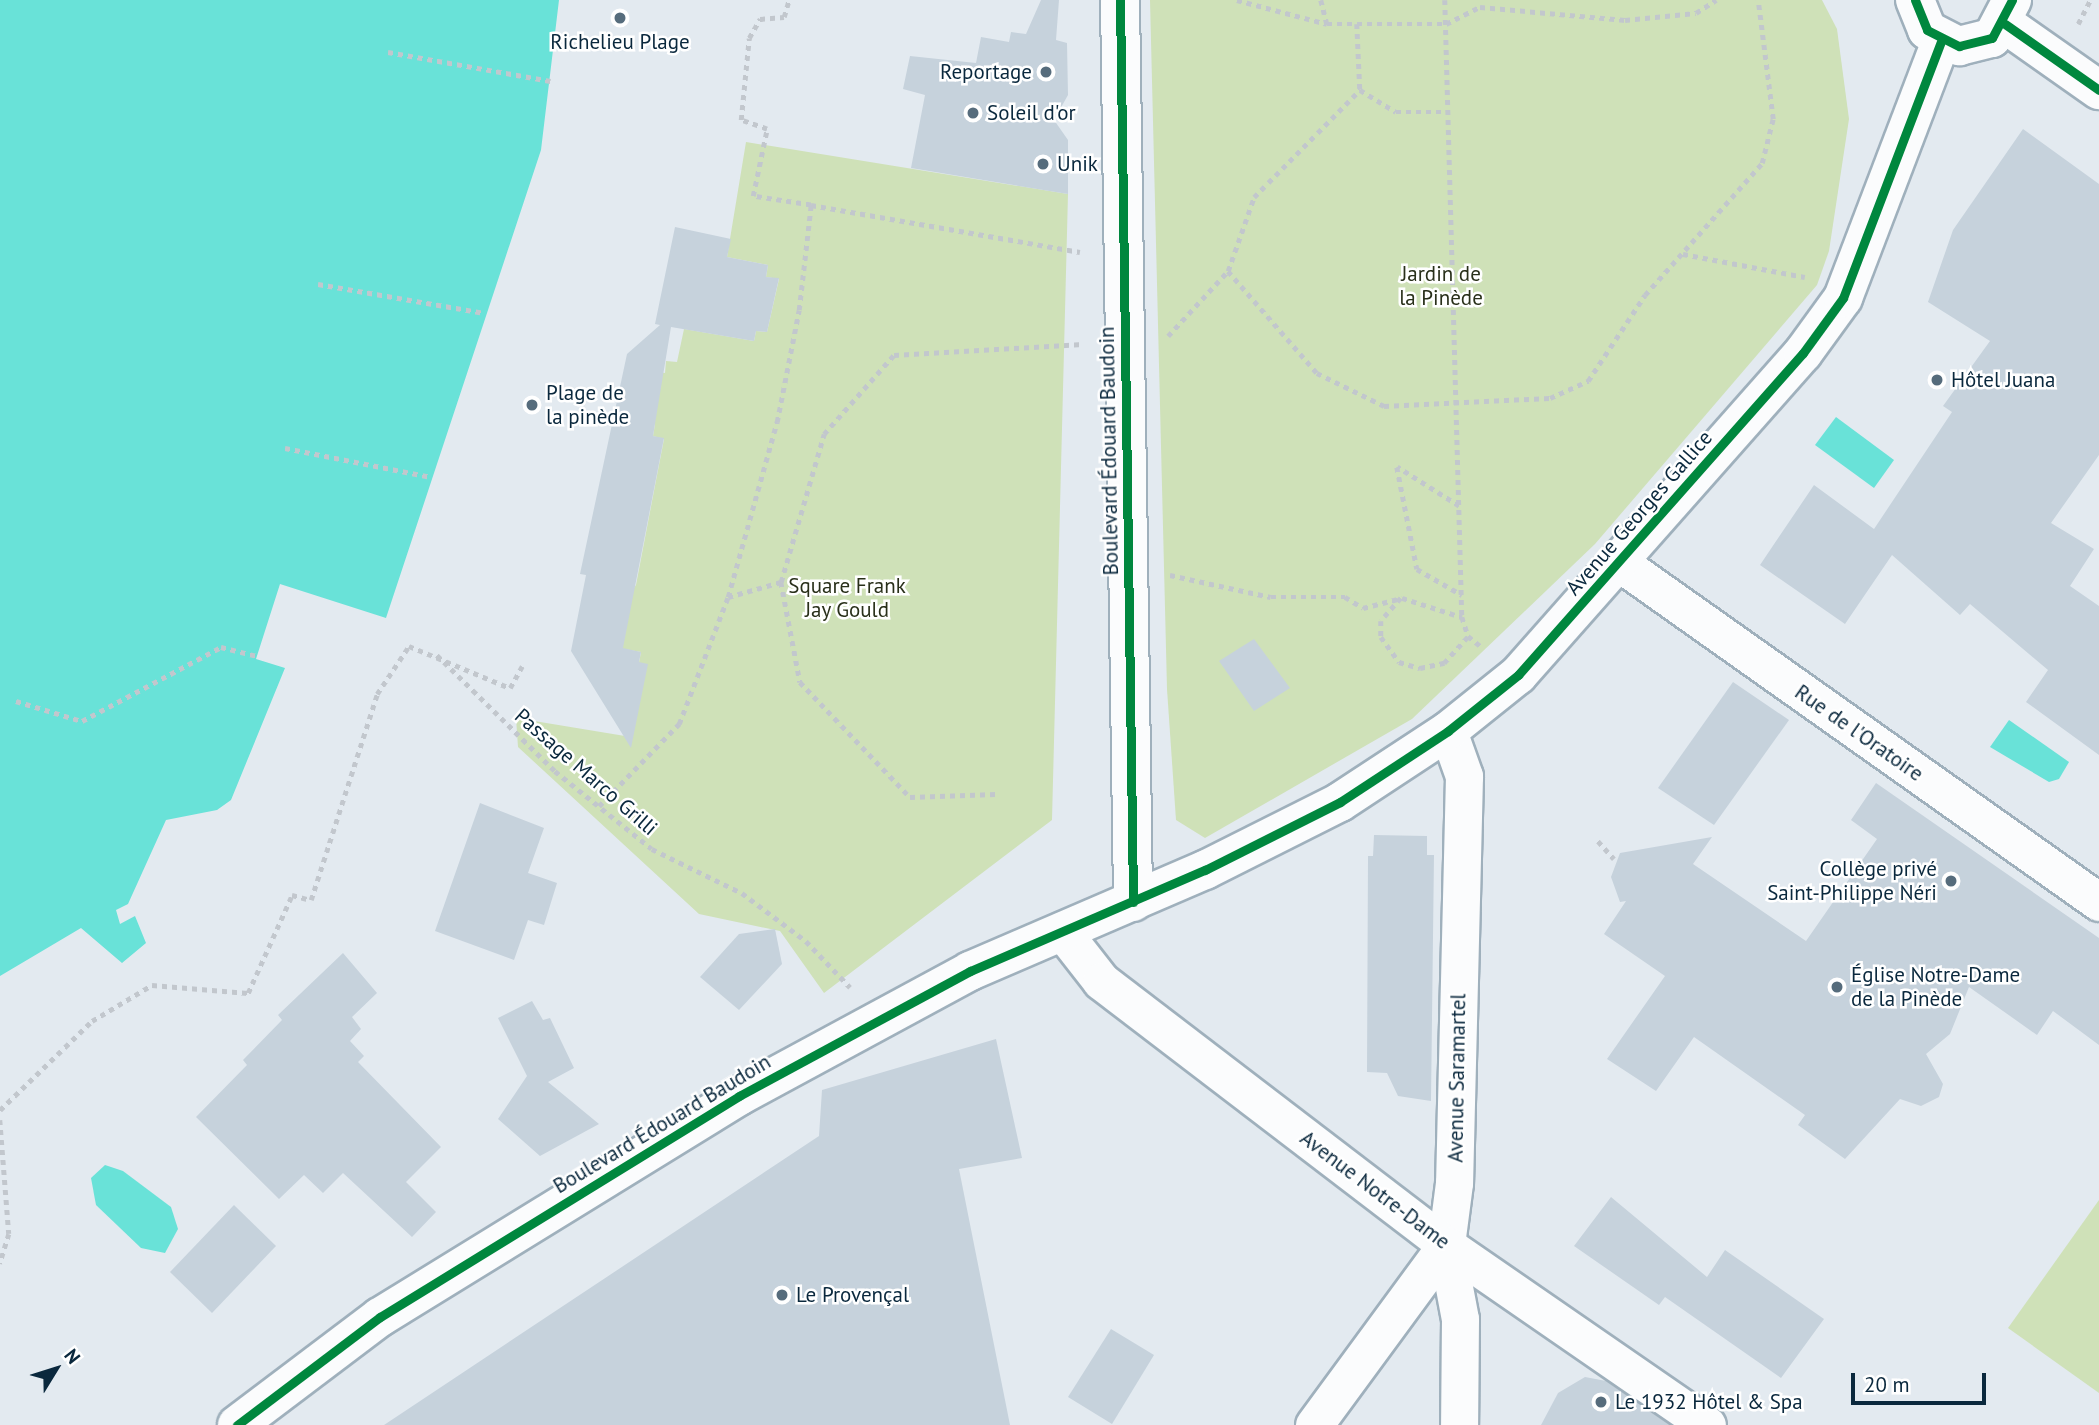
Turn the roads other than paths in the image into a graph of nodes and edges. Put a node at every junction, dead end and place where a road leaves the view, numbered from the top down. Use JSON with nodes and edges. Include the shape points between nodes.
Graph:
{"nodes":[{"id":1,"x":1120,"y":0,"type":"edge"},
{"id":2,"x":1915,"y":0,"type":"edge"},
{"id":3,"x":2008,"y":12,"type":"edge"},
{"id":4,"x":1941,"y":41,"type":"junction"},
{"id":5,"x":2099,"y":90,"type":"edge"},
{"id":6,"x":1620,"y":564,"type":"junction"},
{"id":7,"x":1448,"y":731,"type":"junction"},
{"id":8,"x":1205,"y":870,"type":"joint"},
{"id":9,"x":1133,"y":902,"type":"junction"},
{"id":10,"x":2099,"y":902,"type":"edge"},
{"id":11,"x":1062,"y":931,"type":"junction"},
{"id":12,"x":1446,"y":1245,"type":"junction"},
{"id":13,"x":237,"y":1425,"type":"edge"},
{"id":14,"x":1314,"y":1425,"type":"edge"},
{"id":15,"x":1459,"y":1425,"type":"edge"},
{"id":16,"x":1707,"y":1425,"type":"edge"}],
"edges":[{"from":1,"to":9,"type":"street","name":"Boulevard Édouard Baudoin"},
{"from":2,"to":4,"type":"street","via":[[1927,30]]},
{"from":3,"to":4,"type":"street","via":[[1976,45]]},
{"from":3,"to":5,"type":"street"},
{"from":4,"to":6,"type":"street","name":"Avenue Georges Gallice","via":[[1843,298]]},
{"from":6,"to":7,"type":"street","name":"Avenue Georges Gallice","via":[[1518,675]]},
{"from":6,"to":10,"type":"street","name":"Rue de l'Oratoire"},
{"from":7,"to":8,"type":"street","name":"Avenue Georges Gallice","via":[[1340,802]]},
{"from":7,"to":12,"type":"street","name":"Avenue Saramartel","via":[[1464,776],[1454,1183]]},
{"from":8,"to":9,"type":"street","name":"Boulevard Édouard Baudoin"},
{"from":9,"to":11,"type":"street","name":"Boulevard Édouard Baudoin"},
{"from":11,"to":12,"type":"street","name":"Avenue Notre-Dame","via":[[1101,981]]},
{"from":11,"to":13,"type":"street","name":"Boulevard Édouard Baudoin","via":[[873,1019],[727,1103],[380,1317]]},
{"from":12,"to":14,"type":"street"},
{"from":12,"to":15,"type":"street","name":"Avenue Saramartel","via":[[1460,1319]]},
{"from":12,"to":16,"type":"street","name":"Avenue Notre-Dame"}]}
